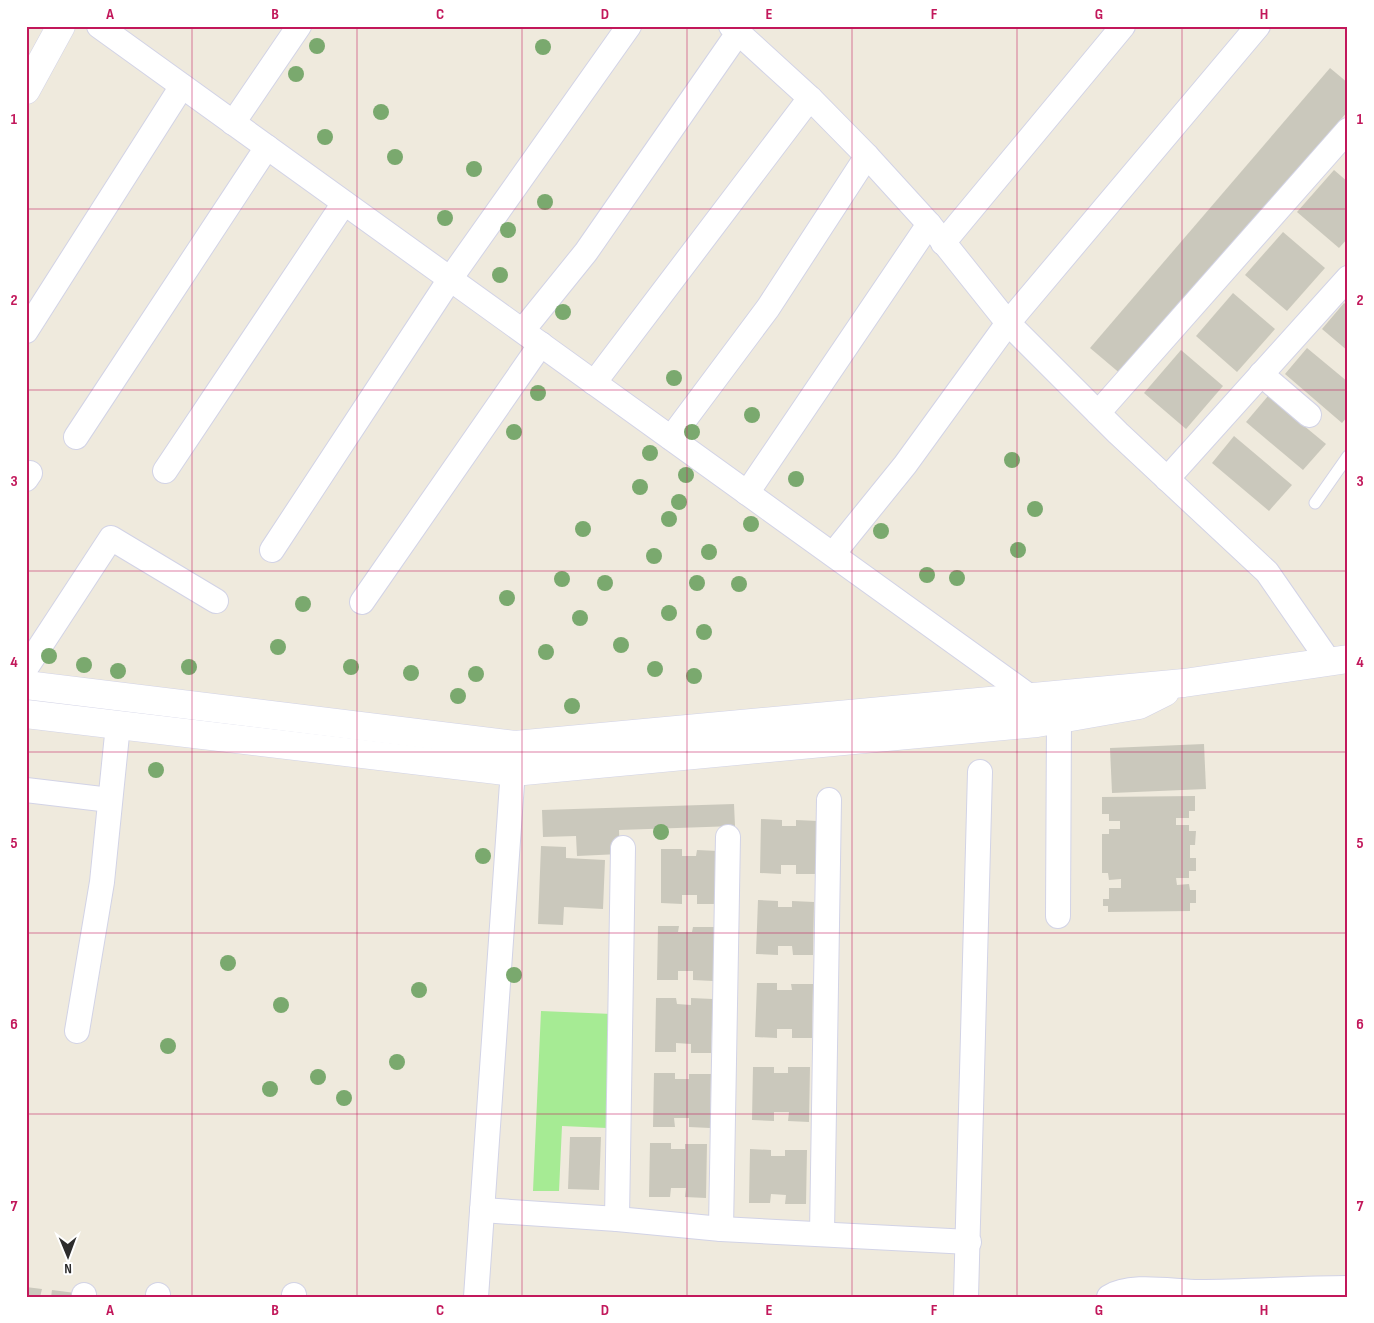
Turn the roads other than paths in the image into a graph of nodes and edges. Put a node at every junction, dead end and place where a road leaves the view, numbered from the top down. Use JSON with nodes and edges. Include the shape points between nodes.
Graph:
{"nodes":[{"id":1,"x":62,"y":26,"type":"edge"},
{"id":2,"x":99,"y":26,"type":"edge"},
{"id":3,"x":299,"y":26,"type":"edge"},
{"id":4,"x":629,"y":26,"type":"edge"},
{"id":5,"x":1123,"y":26,"type":"edge"},
{"id":6,"x":1258,"y":26,"type":"edge"},
{"id":7,"x":735,"y":30,"type":"edge"},
{"id":8,"x":182,"y":86,"type":"junction"},
{"id":9,"x":27,"y":88,"type":"edge"},
{"id":10,"x":810,"y":98,"type":"junction"},
{"id":11,"x":233,"y":123,"type":"junction"},
{"id":12,"x":1348,"y":130,"type":"edge"},
{"id":13,"x":267,"y":147,"type":"junction"},
{"id":14,"x":867,"y":156,"type":"junction"},
{"id":15,"x":344,"y":203,"type":"junction"},
{"id":16,"x":928,"y":224,"type":"junction"},
{"id":17,"x":943,"y":243,"type":"junction"},
{"id":18,"x":450,"y":279,"type":"junction"},
{"id":19,"x":1346,"y":284,"type":"edge"},
{"id":20,"x":1008,"y":323,"type":"junction"},
{"id":21,"x":26,"y":331,"type":"edge"},
{"id":22,"x":532,"y":337,"type":"junction"},
{"id":23,"x":1261,"y":374,"type":"junction"},
{"id":24,"x":594,"y":383,"type":"junction"},
{"id":25,"x":1098,"y":414,"type":"junction"},
{"id":26,"x":1309,"y":415,"type":"dead end"},
{"id":27,"x":76,"y":437,"type":"dead end"},
{"id":28,"x":671,"y":438,"type":"junction"},
{"id":29,"x":1348,"y":456,"type":"edge"},
{"id":30,"x":165,"y":470,"type":"dead end"},
{"id":31,"x":1167,"y":479,"type":"junction"},
{"id":32,"x":747,"y":493,"type":"junction"},
{"id":33,"x":1315,"y":503,"type":"dead end"},
{"id":34,"x":272,"y":550,"type":"dead end"},
{"id":35,"x":833,"y":554,"type":"junction"},
{"id":36,"x":216,"y":601,"type":"dead end"},
{"id":37,"x":362,"y":602,"type":"dead end"},
{"id":38,"x":1338,"y":659,"type":"edge"},
{"id":39,"x":26,"y":668,"type":"edge"},
{"id":40,"x":1184,"y":683,"type":"junction"},
{"id":41,"x":26,"y":685,"type":"edge"},
{"id":42,"x":1029,"y":696,"type":"junction"},
{"id":43,"x":26,"y":714,"type":"edge"},
{"id":44,"x":1058,"y":719,"type":"junction"},
{"id":45,"x":118,"y":725,"type":"junction"},
{"id":46,"x":515,"y":745,"type":"junction"},
{"id":47,"x":513,"y":772,"type":"junction"},
{"id":48,"x":980,"y":772,"type":"dead end"},
{"id":49,"x":26,"y":790,"type":"edge"},
{"id":50,"x":110,"y":800,"type":"junction"},
{"id":51,"x":829,"y":800,"type":"dead end"},
{"id":52,"x":728,"y":837,"type":"dead end"},
{"id":53,"x":623,"y":848,"type":"dead end"},
{"id":54,"x":1058,"y":916,"type":"dead end"},
{"id":55,"x":77,"y":1031,"type":"dead end"},
{"id":56,"x":482,"y":1210,"type":"junction"},
{"id":57,"x":617,"y":1219,"type":"junction"},
{"id":58,"x":721,"y":1228,"type":"junction"},
{"id":59,"x":822,"y":1234,"type":"junction"},
{"id":60,"x":969,"y":1242,"type":"junction"},
{"id":61,"x":1348,"y":1288,"type":"edge"},
{"id":62,"x":1310,"y":1292,"type":"edge"},
{"id":63,"x":1200,"y":1294,"type":"edge"},
{"id":64,"x":476,"y":1297,"type":"edge"},
{"id":65,"x":966,"y":1297,"type":"edge"},
{"id":66,"x":1109,"y":1297,"type":"edge"}],
"edges":[{"from":1,"to":9,"type":"street"},
{"from":2,"to":8,"type":"street"},
{"from":3,"to":11,"type":"street"},
{"from":4,"to":18,"type":"street"},
{"from":5,"to":17,"type":"street"},
{"from":6,"to":20,"type":"street"},
{"from":7,"to":10,"type":"street"},
{"from":7,"to":22,"type":"street"},
{"from":8,"to":11,"type":"street"},
{"from":8,"to":21,"type":"street"},
{"from":10,"to":14,"type":"street"},
{"from":10,"to":24,"type":"street"},
{"from":11,"to":13,"type":"street"},
{"from":12,"to":25,"type":"street"},
{"from":13,"to":15,"type":"street"},
{"from":13,"to":27,"type":"street"},
{"from":14,"to":16,"type":"street"},
{"from":14,"to":28,"type":"street","via":[[768,308]]},
{"from":15,"to":18,"type":"street"},
{"from":15,"to":30,"type":"street"},
{"from":16,"to":17,"type":"street"},
{"from":16,"to":32,"type":"street"},
{"from":17,"to":20,"type":"street"},
{"from":18,"to":22,"type":"street"},
{"from":18,"to":34,"type":"street"},
{"from":19,"to":23,"type":"street"},
{"from":20,"to":25,"type":"street"},
{"from":20,"to":35,"type":"street","via":[[905,465]]},
{"from":22,"to":24,"type":"street"},
{"from":22,"to":37,"type":"street"},
{"from":23,"to":26,"type":"street"},
{"from":23,"to":31,"type":"street"},
{"from":24,"to":28,"type":"street"},
{"from":25,"to":31,"type":"street"},
{"from":28,"to":32,"type":"street"},
{"from":29,"to":33,"type":"lane"},
{"from":31,"to":38,"type":"street","via":[[1267,572]]},
{"from":32,"to":35,"type":"street"},
{"from":35,"to":42,"type":"street"},
{"from":36,"to":39,"type":"street","via":[[111,538]]},
{"from":38,"to":40,"type":"street"},
{"from":40,"to":42,"type":"street"},
{"from":40,"to":44,"type":"street","via":[[1139,705]]},
{"from":41,"to":46,"type":"street"},
{"from":42,"to":46,"type":"street"},
{"from":43,"to":45,"type":"street"},
{"from":44,"to":47,"type":"street"},
{"from":44,"to":54,"type":"street"},
{"from":45,"to":47,"type":"street"},
{"from":45,"to":50,"type":"street"},
{"from":46,"to":47,"type":"street"},
{"from":47,"to":56,"type":"street"},
{"from":48,"to":60,"type":"street"},
{"from":49,"to":50,"type":"street"},
{"from":50,"to":55,"type":"street","via":[[102,882]]},
{"from":51,"to":59,"type":"street"},
{"from":52,"to":58,"type":"street"},
{"from":53,"to":57,"type":"street"},
{"from":56,"to":57,"type":"street"},
{"from":56,"to":64,"type":"street"},
{"from":57,"to":58,"type":"street"},
{"from":58,"to":59,"type":"street"},
{"from":59,"to":60,"type":"street"},
{"from":60,"to":65,"type":"street"},
{"from":61,"to":62,"type":"street"},
{"from":62,"to":63,"type":"street"},
{"from":63,"to":66,"type":"street","via":[[1132,1289]]}]}
